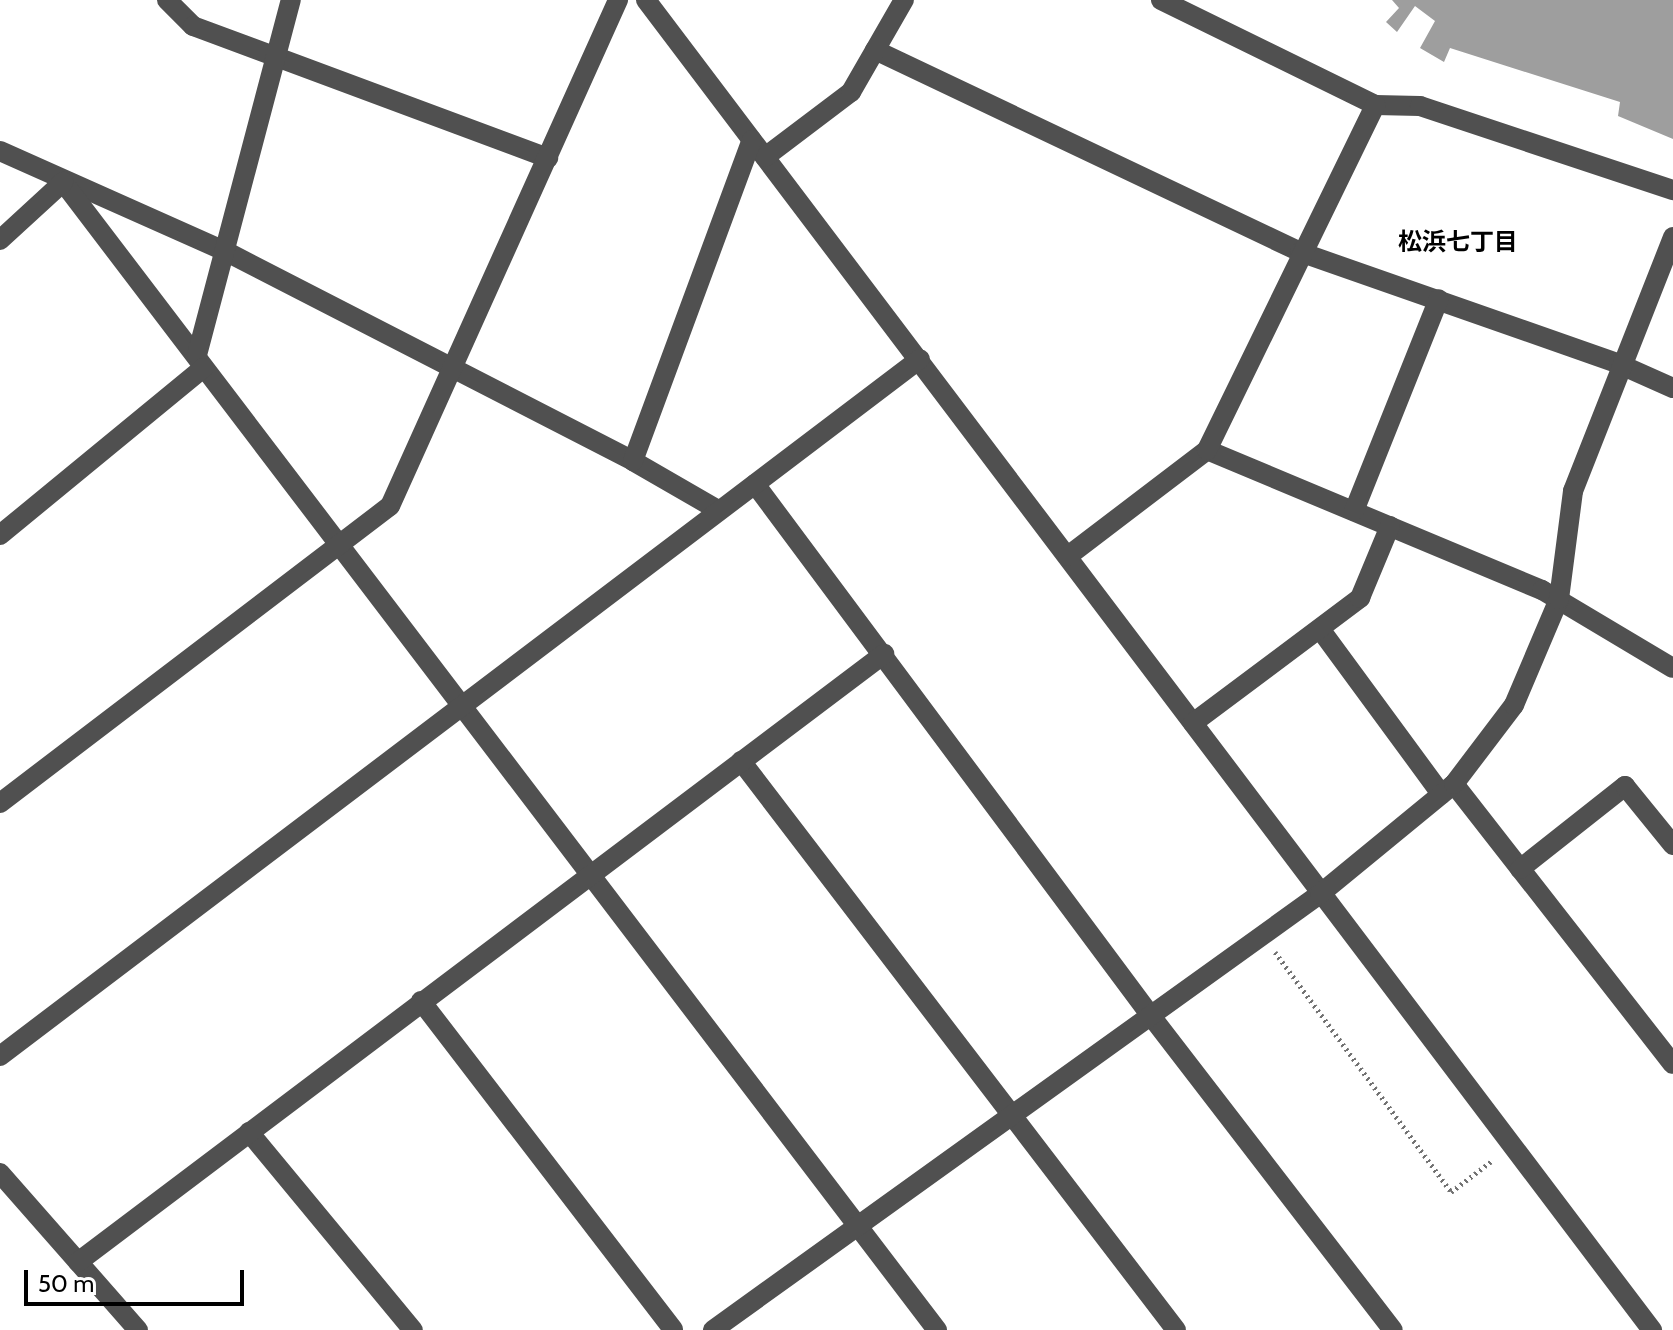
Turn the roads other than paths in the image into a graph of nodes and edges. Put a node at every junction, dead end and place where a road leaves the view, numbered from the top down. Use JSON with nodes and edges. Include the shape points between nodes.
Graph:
{"nodes":[{"id":1,"x":167,"y":0,"type":"edge"},
{"id":2,"x":291,"y":0,"type":"edge"},
{"id":3,"x":618,"y":0,"type":"edge"},
{"id":4,"x":646,"y":0,"type":"edge"},
{"id":5,"x":904,"y":0,"type":"edge"},
{"id":6,"x":1161,"y":0,"type":"edge"},
{"id":7,"x":875,"y":50,"type":"junction"},
{"id":8,"x":274,"y":54,"type":"junction"},
{"id":9,"x":1375,"y":105,"type":"junction"},
{"id":10,"x":752,"y":140,"type":"junction"},
{"id":11,"x":0,"y":151,"type":"edge"},
{"id":12,"x":765,"y":157,"type":"junction"},
{"id":13,"x":548,"y":158,"type":"junction"},
{"id":14,"x":63,"y":182,"type":"junction"},
{"id":15,"x":1673,"y":190,"type":"edge"},
{"id":16,"x":1673,"y":237,"type":"edge"},
{"id":17,"x":0,"y":240,"type":"edge"},
{"id":18,"x":225,"y":251,"type":"junction"},
{"id":19,"x":1300,"y":252,"type":"junction"},
{"id":20,"x":1439,"y":299,"type":"junction"},
{"id":21,"x":920,"y":359,"type":"junction"},
{"id":22,"x":200,"y":362,"type":"junction"},
{"id":23,"x":1619,"y":364,"type":"junction"},
{"id":24,"x":456,"y":368,"type":"junction"},
{"id":25,"x":1673,"y":388,"type":"edge"},
{"id":26,"x":1207,"y":450,"type":"junction"},
{"id":27,"x":633,"y":461,"type":"junction"},
{"id":28,"x":755,"y":484,"type":"junction"},
{"id":29,"x":718,"y":510,"type":"junction"},
{"id":30,"x":1354,"y":511,"type":"junction"},
{"id":31,"x":1390,"y":526,"type":"junction"},
{"id":32,"x":0,"y":535,"type":"edge"},
{"id":33,"x":340,"y":546,"type":"junction"},
{"id":34,"x":1068,"y":556,"type":"junction"},
{"id":35,"x":1559,"y":599,"type":"junction"},
{"id":36,"x":1320,"y":629,"type":"junction"},
{"id":37,"x":1673,"y":643,"type":"edge"},
{"id":38,"x":884,"y":654,"type":"junction"},
{"id":39,"x":1666,"y":664,"type":"edge"},
{"id":40,"x":463,"y":705,"type":"junction"},
{"id":41,"x":1193,"y":723,"type":"junction"},
{"id":42,"x":741,"y":761,"type":"junction"},
{"id":43,"x":1448,"y":789,"type":"junction"},
{"id":44,"x":0,"y":803,"type":"edge"},
{"id":45,"x":1673,"y":845,"type":"edge"},
{"id":46,"x":1520,"y":869,"type":"junction"},
{"id":47,"x":592,"y":872,"type":"junction"},
{"id":48,"x":1320,"y":894,"type":"junction"},
{"id":49,"x":421,"y":1001,"type":"junction"},
{"id":50,"x":1151,"y":1016,"type":"junction"},
{"id":51,"x":0,"y":1056,"type":"edge"},
{"id":52,"x":1673,"y":1064,"type":"edge"},
{"id":53,"x":1012,"y":1116,"type":"junction"},
{"id":54,"x":249,"y":1132,"type":"junction"},
{"id":55,"x":0,"y":1173,"type":"edge"},
{"id":56,"x":861,"y":1225,"type":"junction"},
{"id":57,"x":78,"y":1262,"type":"junction"},
{"id":58,"x":138,"y":1330,"type":"edge"},
{"id":59,"x":413,"y":1330,"type":"edge"},
{"id":60,"x":673,"y":1330,"type":"edge"},
{"id":61,"x":713,"y":1330,"type":"edge"},
{"id":62,"x":937,"y":1330,"type":"edge"},
{"id":63,"x":1176,"y":1330,"type":"edge"},
{"id":64,"x":1393,"y":1330,"type":"edge"},
{"id":65,"x":1652,"y":1330,"type":"edge"}],
"edges":[{"from":1,"to":8,"type":"street","via":[[193,26]]},
{"from":2,"to":8,"type":"street"},
{"from":3,"to":13,"type":"street"},
{"from":4,"to":10,"type":"street"},
{"from":5,"to":7,"type":"street"},
{"from":6,"to":9,"type":"street"},
{"from":7,"to":12,"type":"street","via":[[851,92]]},
{"from":7,"to":19,"type":"street"},
{"from":8,"to":13,"type":"street"},
{"from":8,"to":18,"type":"street"},
{"from":9,"to":15,"type":"street","via":[[1420,106]]},
{"from":9,"to":19,"type":"street"},
{"from":10,"to":12,"type":"street"},
{"from":10,"to":27,"type":"street"},
{"from":11,"to":14,"type":"street"},
{"from":12,"to":21,"type":"street"},
{"from":13,"to":24,"type":"street"},
{"from":14,"to":17,"type":"street"},
{"from":14,"to":18,"type":"street"},
{"from":14,"to":22,"type":"street"},
{"from":16,"to":23,"type":"street"},
{"from":18,"to":22,"type":"street"},
{"from":18,"to":24,"type":"street"},
{"from":19,"to":20,"type":"street"},
{"from":19,"to":26,"type":"street"},
{"from":20,"to":23,"type":"street"},
{"from":20,"to":30,"type":"street"},
{"from":21,"to":28,"type":"street"},
{"from":21,"to":34,"type":"street"},
{"from":22,"to":32,"type":"street"},
{"from":22,"to":33,"type":"street"},
{"from":23,"to":25,"type":"street"},
{"from":23,"to":35,"type":"street","via":[[1573,491]]},
{"from":24,"to":27,"type":"street"},
{"from":24,"to":33,"type":"street","via":[[390,506]]},
{"from":26,"to":30,"type":"street"},
{"from":26,"to":34,"type":"street"},
{"from":27,"to":29,"type":"street"},
{"from":28,"to":29,"type":"street"},
{"from":28,"to":38,"type":"street"},
{"from":29,"to":40,"type":"street"},
{"from":30,"to":31,"type":"street"},
{"from":31,"to":35,"type":"street"},
{"from":31,"to":36,"type":"street","via":[[1360,598]]},
{"from":33,"to":40,"type":"street"},
{"from":33,"to":44,"type":"street"},
{"from":34,"to":41,"type":"street"},
{"from":35,"to":39,"type":"street"},
{"from":35,"to":43,"type":"street","via":[[1514,705]]},
{"from":36,"to":41,"type":"street"},
{"from":36,"to":43,"type":"street"},
{"from":37,"to":39,"type":"street"},
{"from":38,"to":42,"type":"street"},
{"from":38,"to":50,"type":"street"},
{"from":40,"to":47,"type":"street"},
{"from":40,"to":51,"type":"street"},
{"from":41,"to":48,"type":"street"},
{"from":42,"to":47,"type":"street"},
{"from":42,"to":53,"type":"street"},
{"from":43,"to":46,"type":"street"},
{"from":43,"to":48,"type":"street"},
{"from":45,"to":46,"type":"street","via":[[1625,786]]},
{"from":46,"to":52,"type":"street"},
{"from":47,"to":49,"type":"street"},
{"from":47,"to":56,"type":"street"},
{"from":48,"to":50,"type":"street"},
{"from":48,"to":65,"type":"street"},
{"from":49,"to":54,"type":"street"},
{"from":49,"to":60,"type":"street"},
{"from":50,"to":53,"type":"street"},
{"from":50,"to":64,"type":"street"},
{"from":53,"to":56,"type":"street"},
{"from":53,"to":63,"type":"street"},
{"from":54,"to":57,"type":"street"},
{"from":54,"to":59,"type":"street"},
{"from":55,"to":57,"type":"street"},
{"from":56,"to":61,"type":"street"},
{"from":56,"to":62,"type":"street"},
{"from":57,"to":58,"type":"street"}]}
